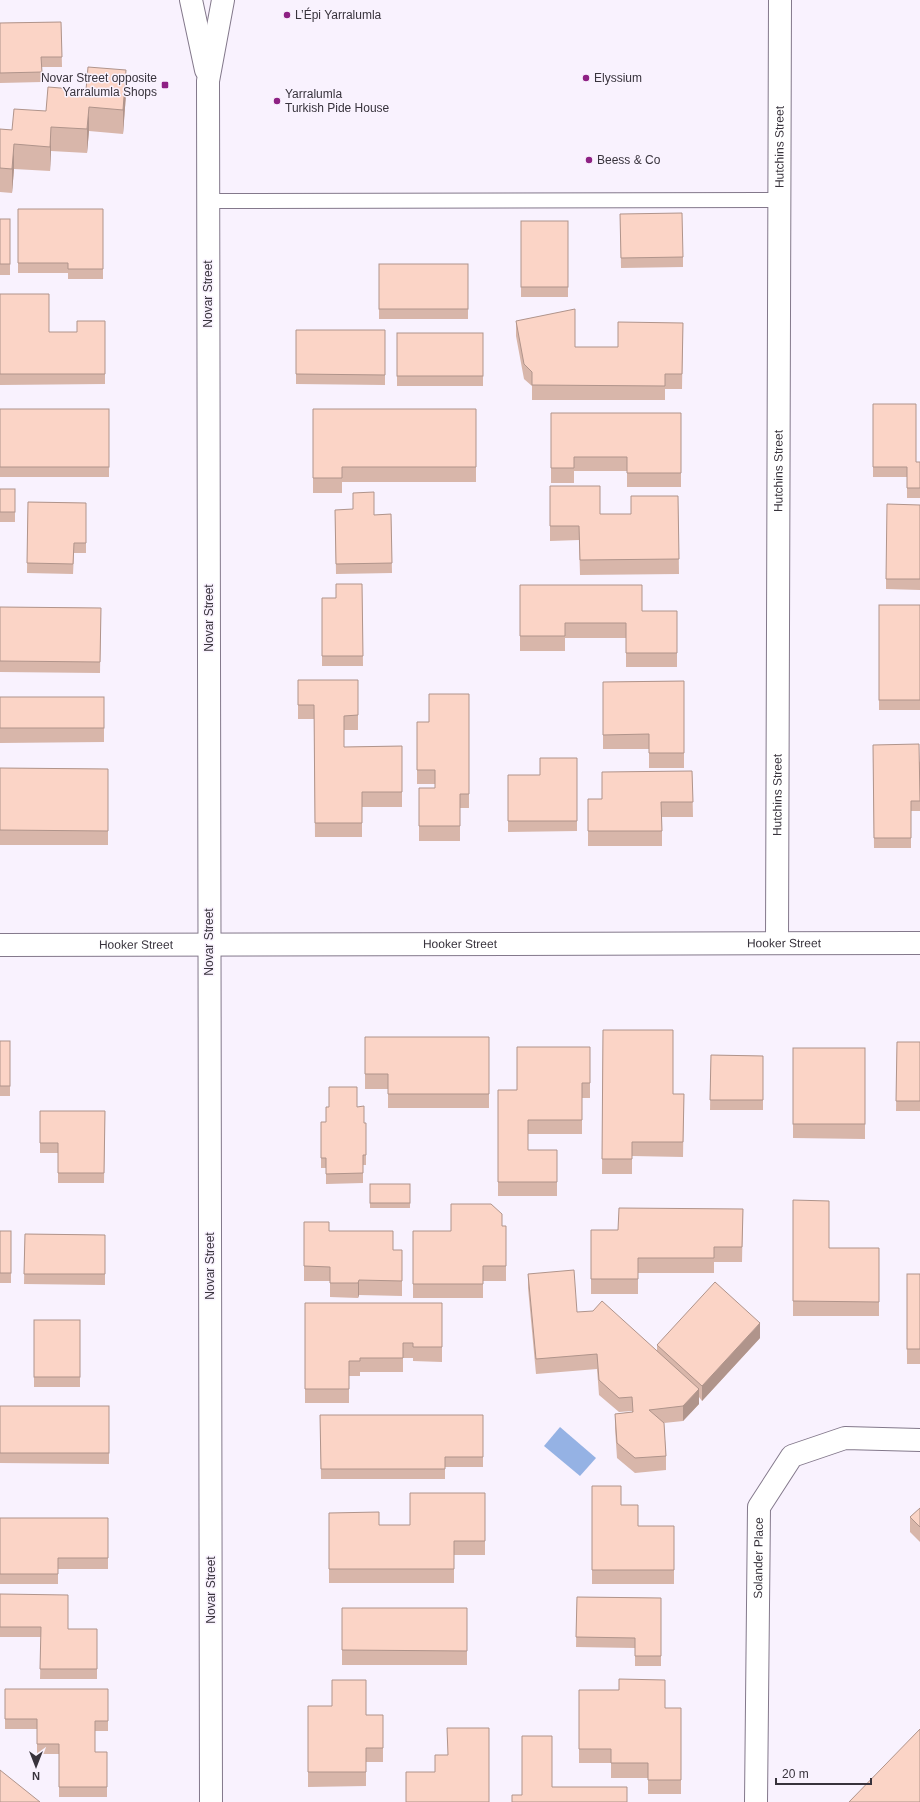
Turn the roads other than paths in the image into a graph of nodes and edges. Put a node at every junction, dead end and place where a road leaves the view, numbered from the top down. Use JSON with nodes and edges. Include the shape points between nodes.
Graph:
{"nodes":[{"id":1,"x":191,"y":0,"type":"edge"},
{"id":2,"x":223,"y":0,"type":"edge"},
{"id":3,"x":780,"y":0,"type":"edge"},
{"id":4,"x":208,"y":82,"type":"junction"},
{"id":5,"x":780,"y":200,"type":"junction"},
{"id":6,"x":208,"y":201,"type":"junction"},
{"id":7,"x":777,"y":942,"type":"junction"},
{"id":8,"x":210,"y":943,"type":"junction"},
{"id":9,"x":920,"y":943,"type":"edge"},
{"id":10,"x":0,"y":945,"type":"edge"},
{"id":11,"x":920,"y":1440,"type":"edge"},
{"id":12,"x":211,"y":1802,"type":"edge"},
{"id":13,"x":756,"y":1802,"type":"edge"}],
"edges":[{"from":1,"to":4,"type":"street","name":"Novar Street"},
{"from":2,"to":4,"type":"street","name":"Novar Street"},
{"from":3,"to":5,"type":"street","name":"Hutchins Street"},
{"from":4,"to":6,"type":"street","name":"Novar Street"},
{"from":5,"to":6,"type":"lane"},
{"from":5,"to":7,"type":"street","name":"Hutchins Street"},
{"from":6,"to":8,"type":"street","name":"Novar Street"},
{"from":7,"to":8,"type":"street","name":"Hooker Street"},
{"from":7,"to":9,"type":"street","name":"Hooker Street"},
{"from":8,"to":10,"type":"street","name":"Hooker Street"},
{"from":8,"to":12,"type":"street","name":"Novar Street"},
{"from":11,"to":13,"type":"street","name":"Solander Place","via":[[845,1438],[792,1456],[759,1507]]}]}
